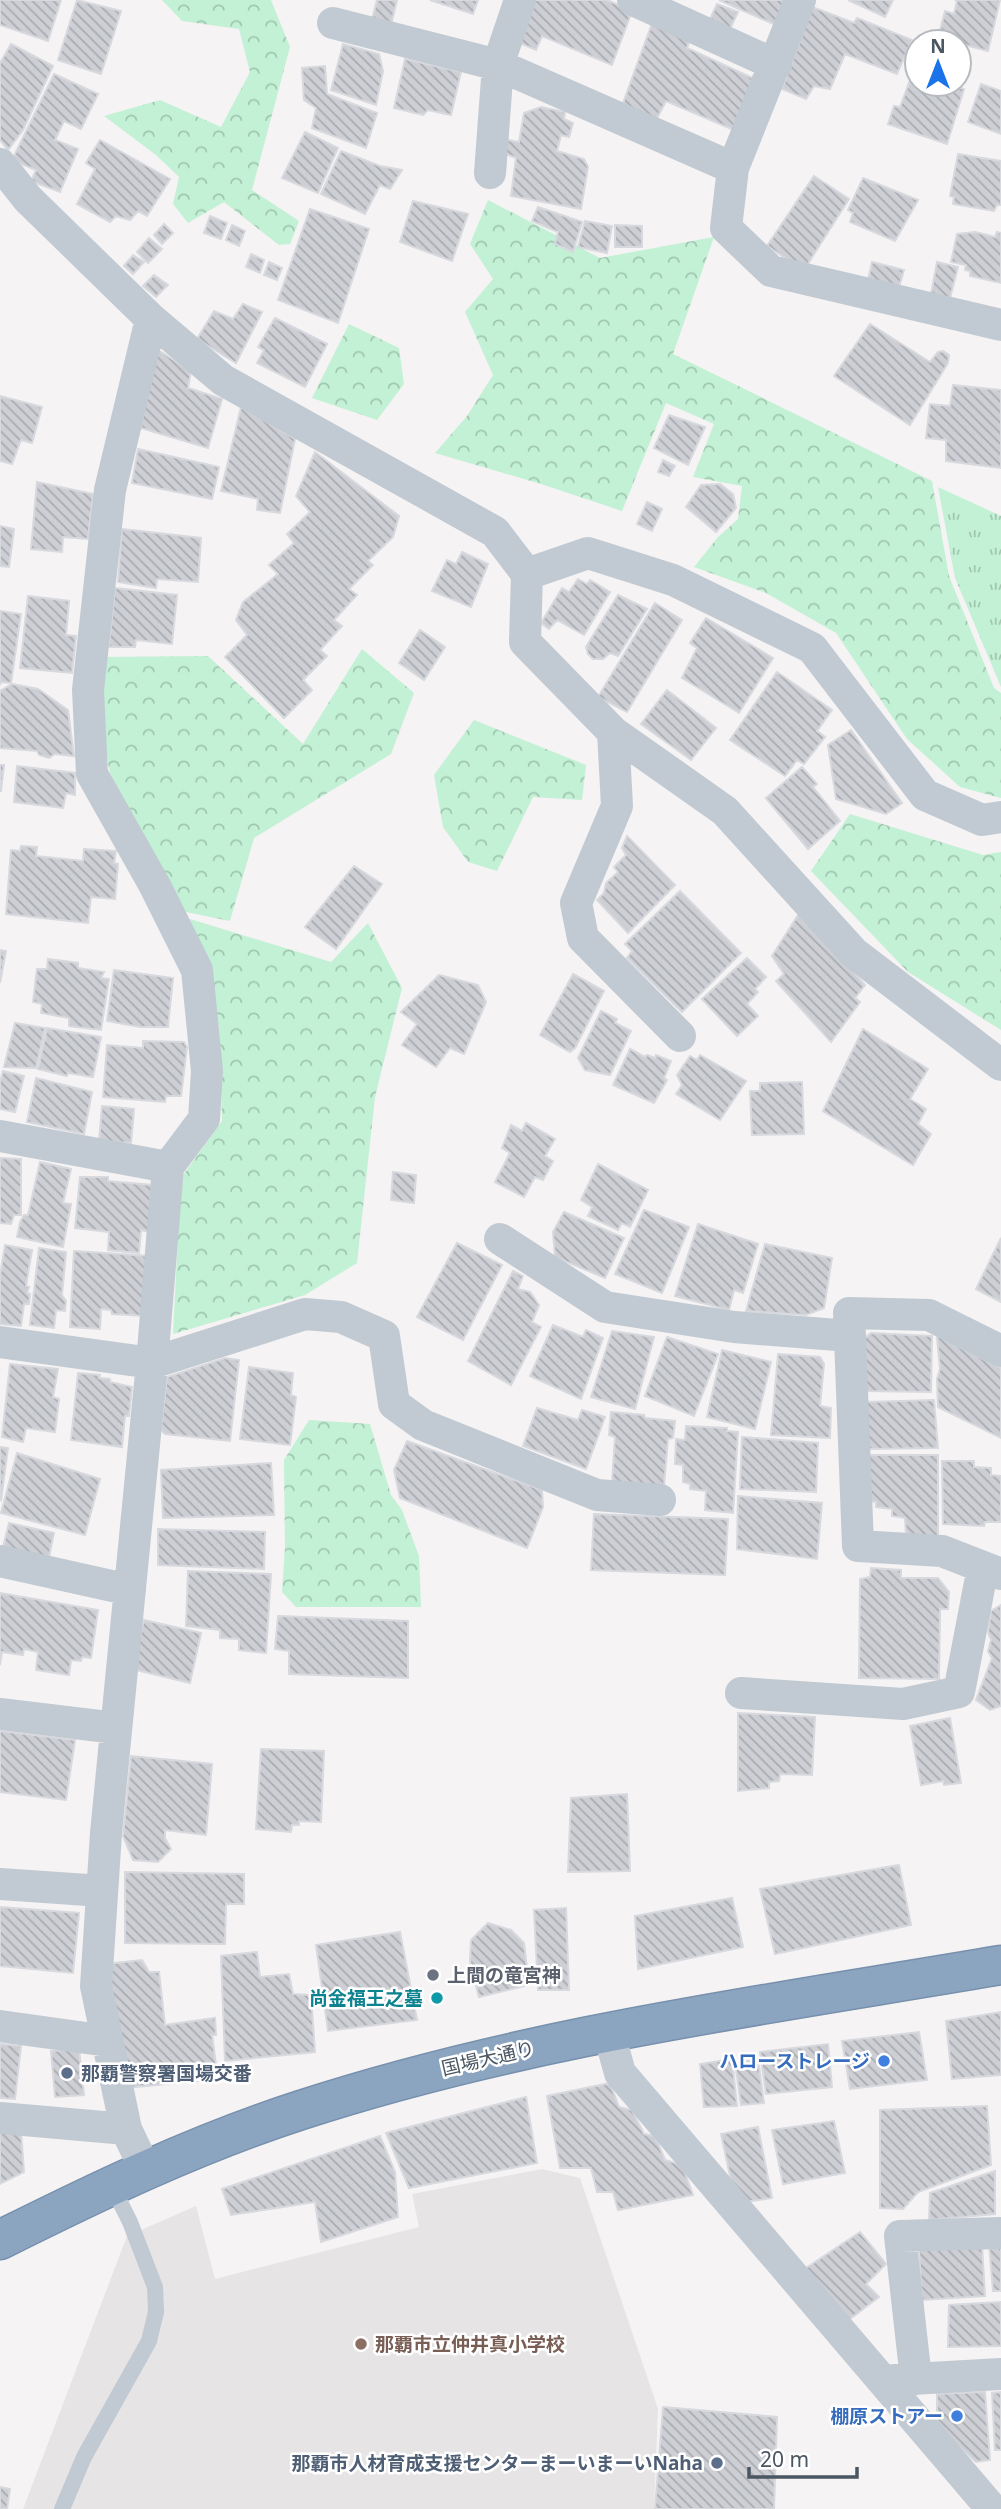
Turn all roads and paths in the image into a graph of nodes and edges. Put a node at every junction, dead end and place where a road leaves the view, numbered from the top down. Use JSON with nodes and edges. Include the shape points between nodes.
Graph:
{"nodes":[{"id":1,"x":520,"y":0,"type":"edge"},
{"id":2,"x":633,"y":0,"type":"edge"},
{"id":3,"x":800,"y":0,"type":"edge"},
{"id":4,"x":333,"y":23,"type":"dead end"},
{"id":5,"x":498,"y":65,"type":"junction"},
{"id":6,"x":776,"y":65,"type":"junction"},
{"id":7,"x":0,"y":164,"type":"edge"},
{"id":8,"x":733,"y":168,"type":"junction"},
{"id":9,"x":490,"y":173,"type":"dead end"},
{"id":10,"x":151,"y":319,"type":"junction"},
{"id":11,"x":1001,"y":325,"type":"edge"},
{"id":12,"x":527,"y":574,"type":"junction"},
{"id":13,"x":613,"y":732,"type":"junction"},
{"id":14,"x":1001,"y":817,"type":"edge"},
{"id":15,"x":680,"y":1035,"type":"dead end"},
{"id":16,"x":1001,"y":1065,"type":"edge"},
{"id":17,"x":0,"y":1136,"type":"edge"},
{"id":18,"x":168,"y":1167,"type":"junction"},
{"id":19,"x":499,"y":1239,"type":"dead end"},
{"id":20,"x":850,"y":1336,"type":"junction"},
{"id":21,"x":0,"y":1342,"type":"edge"},
{"id":22,"x":1001,"y":1351,"type":"edge"},
{"id":23,"x":152,"y":1363,"type":"junction"},
{"id":24,"x":660,"y":1500,"type":"dead end"},
{"id":25,"x":0,"y":1560,"type":"edge"},
{"id":26,"x":992,"y":1570,"type":"edge"},
{"id":27,"x":130,"y":1590,"type":"junction"},
{"id":28,"x":741,"y":1693,"type":"dead end"},
{"id":29,"x":0,"y":1714,"type":"edge"},
{"id":30,"x":116,"y":1728,"type":"junction"},
{"id":31,"x":0,"y":1884,"type":"edge"},
{"id":32,"x":102,"y":1891,"type":"junction"},
{"id":33,"x":1001,"y":1965,"type":"edge"},
{"id":34,"x":0,"y":2026,"type":"edge"},
{"id":35,"x":609,"y":2033,"type":"junction"},
{"id":36,"x":108,"y":2041,"type":"junction"},
{"id":37,"x":0,"y":2118,"type":"edge"},
{"id":38,"x":126,"y":2129,"type":"junction"},
{"id":39,"x":145,"y":2169,"type":"junction"},
{"id":40,"x":111,"y":2184,"type":"junction"},
{"id":41,"x":1001,"y":2232,"type":"edge"},
{"id":42,"x":0,"y":2240,"type":"edge"},
{"id":43,"x":1001,"y":2374,"type":"edge"},
{"id":44,"x":915,"y":2379,"type":"junction"},
{"id":45,"x":881,"y":2380,"type":"junction"},
{"id":46,"x":62,"y":2509,"type":"edge"},
{"id":47,"x":992,"y":2509,"type":"edge"}],
"edges":[{"from":1,"to":5,"type":"street"},
{"from":2,"to":6,"type":"street"},
{"from":3,"to":6,"type":"street"},
{"from":4,"to":5,"type":"street"},
{"from":5,"to":8,"type":"street"},
{"from":5,"to":9,"type":"street"},
{"from":6,"to":8,"type":"street"},
{"from":7,"to":10,"type":"street","via":[[28,199]]},
{"from":8,"to":11,"type":"street","via":[[726,228],[771,271]]},
{"from":10,"to":12,"type":"street","via":[[223,380],[495,532]]},
{"from":10,"to":18,"type":"street","via":[[110,490],[88,690],[92,774],[197,970],[207,1071],[205,1118]]},
{"from":12,"to":13,"type":"street","via":[[525,642]]},
{"from":12,"to":14,"type":"street","via":[[588,553],[673,580],[813,648],[925,795],[982,820]]},
{"from":13,"to":15,"type":"street","via":[[617,806],[576,903],[583,938]]},
{"from":13,"to":16,"type":"street","via":[[725,811],[854,953]]},
{"from":17,"to":18,"type":"street"},
{"from":18,"to":23,"type":"street"},
{"from":19,"to":20,"type":"street","via":[[605,1307],[734,1327]]},
{"from":20,"to":22,"type":"street","via":[[849,1313],[929,1315]]},
{"from":20,"to":26,"type":"street","via":[[858,1546],[942,1551]]},
{"from":21,"to":23,"type":"street"},
{"from":23,"to":24,"type":"street","via":[[305,1314],[341,1317],[384,1336],[394,1404],[423,1424],[597,1495]]},
{"from":23,"to":27,"type":"street"},
{"from":25,"to":27,"type":"street"},
{"from":26,"to":28,"type":"street","via":[[959,1692],[903,1704]]},
{"from":27,"to":30,"type":"street"},
{"from":29,"to":30,"type":"street"},
{"from":30,"to":32,"type":"street"},
{"from":31,"to":32,"type":"street"},
{"from":32,"to":36,"type":"street","via":[[96,1986]]},
{"from":33,"to":35,"type":"highway","name":"国場大通り"},
{"from":34,"to":36,"type":"street"},
{"from":35,"to":39,"type":"highway","name":"国場大通り","via":[[403,2079],[300,2110]]},
{"from":35,"to":45,"type":"street","via":[[621,2073]]},
{"from":36,"to":38,"type":"street"},
{"from":37,"to":38,"type":"street"},
{"from":38,"to":39,"type":"street"},
{"from":39,"to":40,"type":"highway","name":"国場大通り"},
{"from":40,"to":42,"type":"highway","name":"国場大通り"},
{"from":40,"to":46,"type":"lane","via":[[155,2287],[156,2312],[149,2341],[84,2457]]},
{"from":41,"to":44,"type":"street","via":[[900,2235]]},
{"from":43,"to":44,"type":"street"},
{"from":44,"to":45,"type":"street"},
{"from":45,"to":47,"type":"street"}]}
